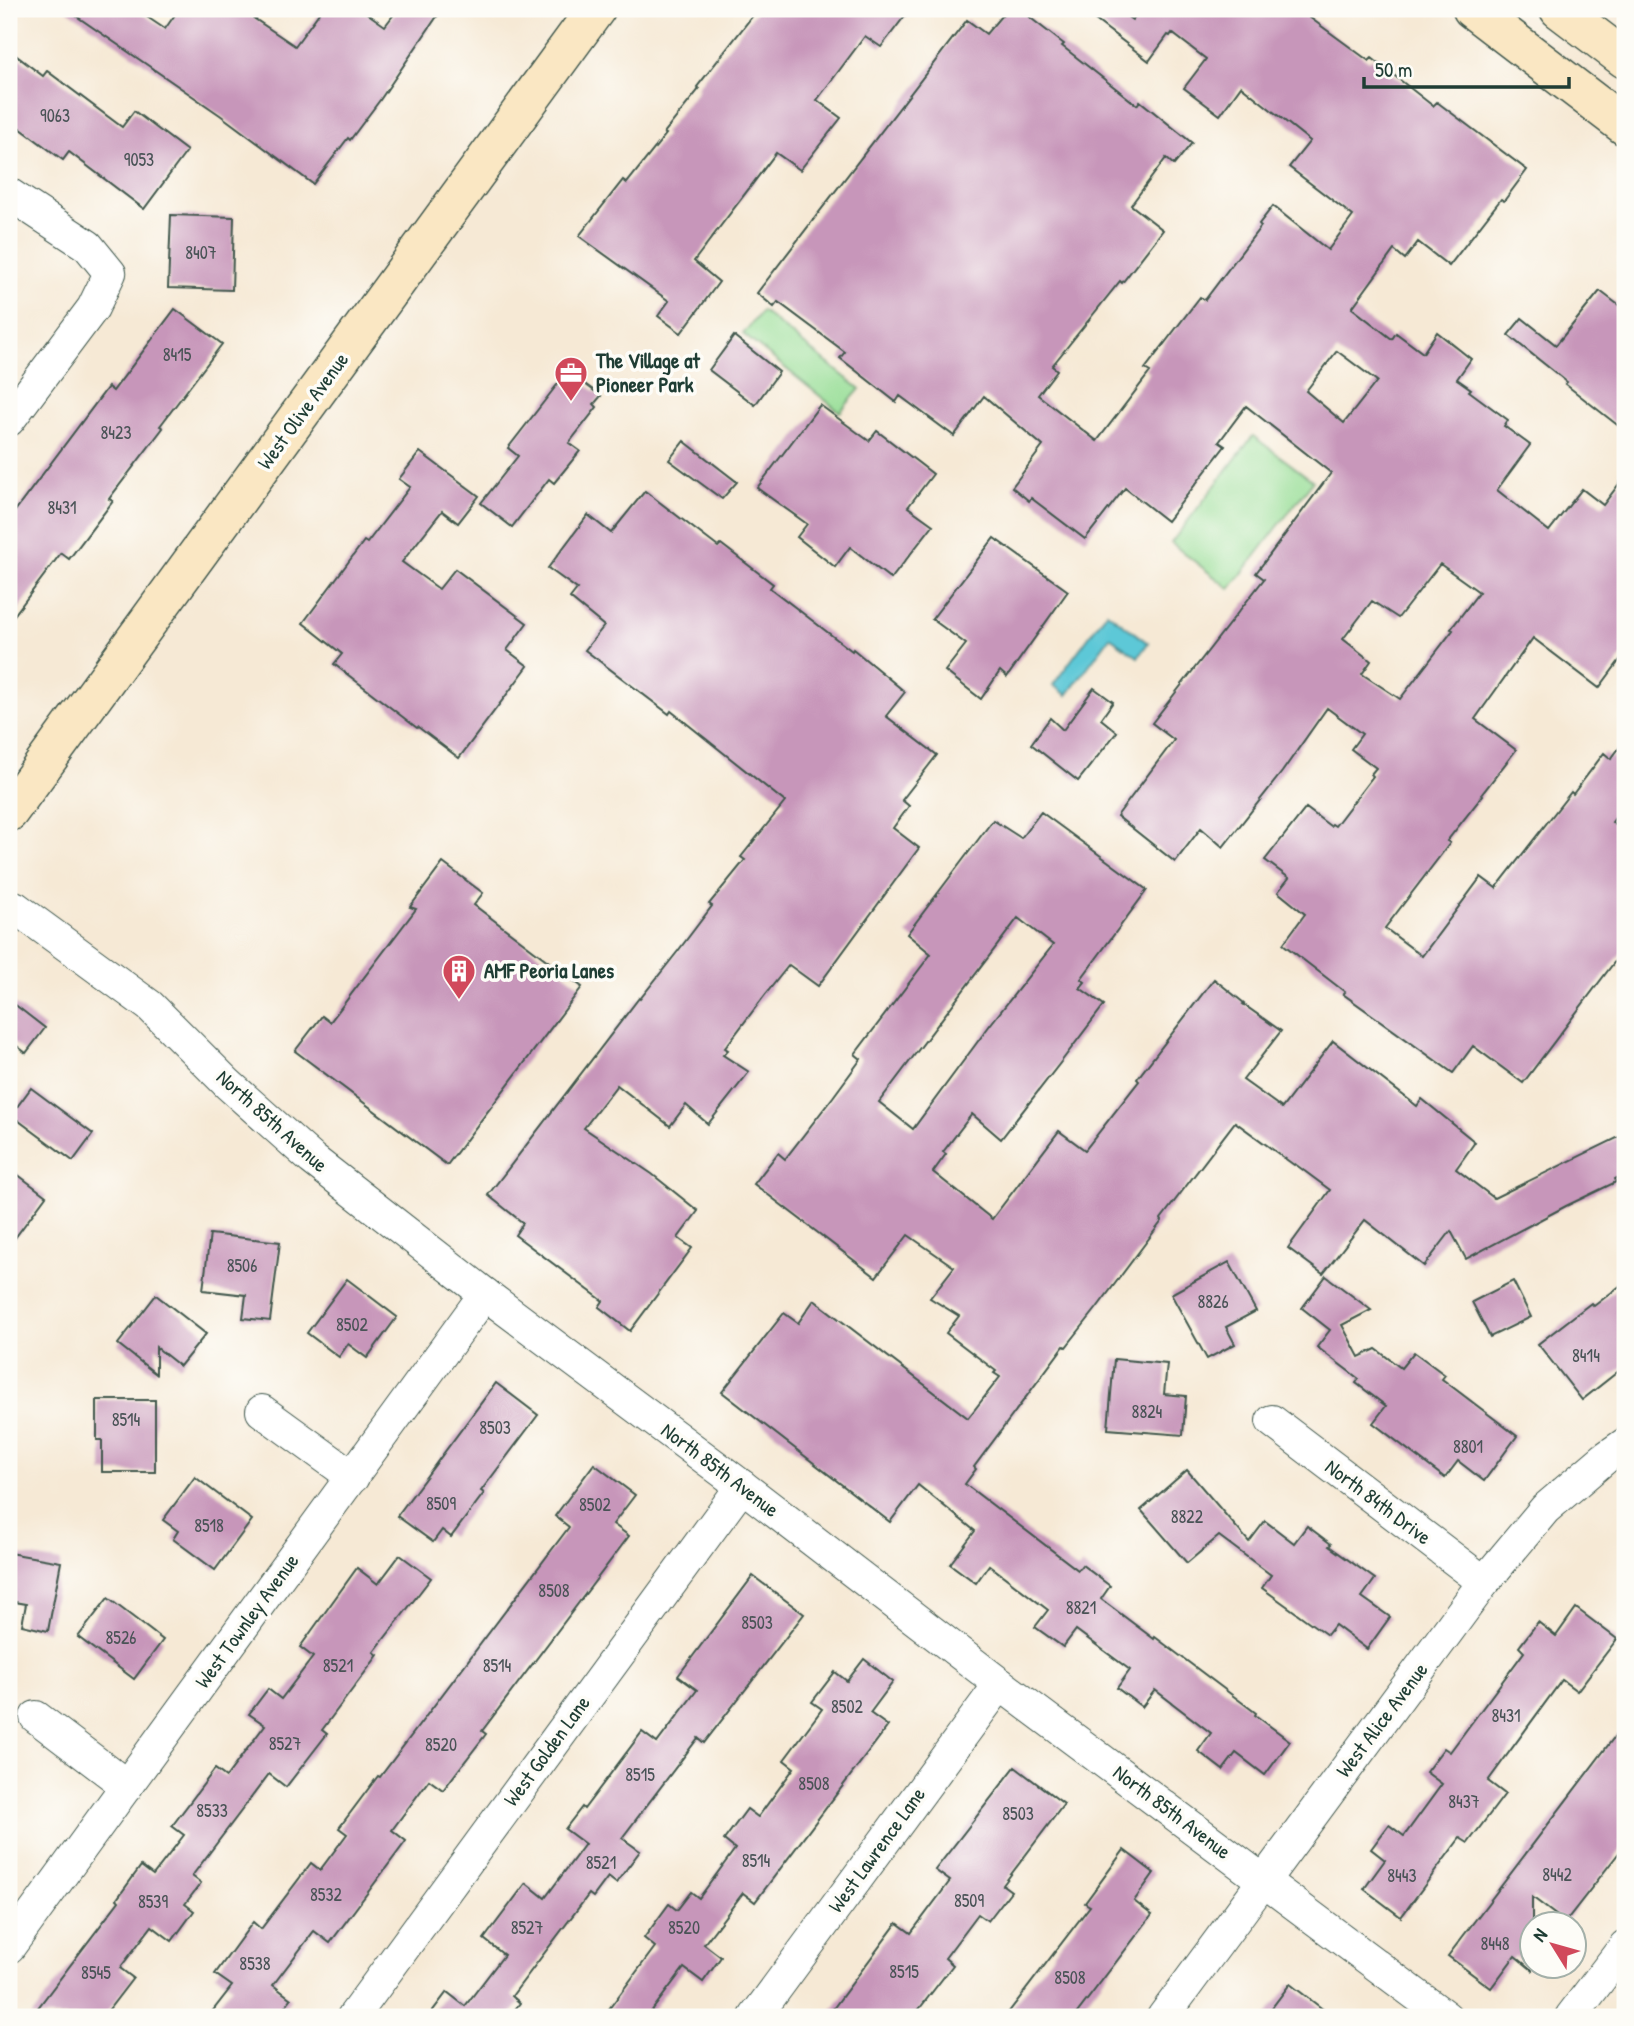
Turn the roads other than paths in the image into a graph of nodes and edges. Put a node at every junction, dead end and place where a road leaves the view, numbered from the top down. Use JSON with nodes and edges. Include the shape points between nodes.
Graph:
{"nodes":[{"id":1,"x":596,"y":9,"type":"edge"},
{"id":2,"x":1472,"y":9,"type":"edge"},
{"id":3,"x":1559,"y":9,"type":"edge"},
{"id":4,"x":1625,"y":59,"type":"edge"},
{"id":5,"x":1619,"y":107,"type":"edge"},
{"id":6,"x":9,"y":194,"type":"edge"},
{"id":7,"x":9,"y":420,"type":"edge"},
{"id":8,"x":9,"y":813,"type":"edge"},
{"id":9,"x":9,"y":905,"type":"edge"},
{"id":10,"x":485,"y":1294,"type":"junction"},
{"id":11,"x":262,"y":1411,"type":"dead end"},
{"id":12,"x":1272,"y":1421,"type":"dead end"},
{"id":13,"x":1625,"y":1444,"type":"edge"},
{"id":14,"x":353,"y":1477,"type":"junction"},
{"id":15,"x":742,"y":1486,"type":"junction"},
{"id":16,"x":1484,"y":1582,"type":"junction"},
{"id":17,"x":1000,"y":1684,"type":"junction"},
{"id":18,"x":36,"y":1717,"type":"dead end"},
{"id":19,"x":127,"y":1786,"type":"junction"},
{"id":20,"x":1264,"y":1880,"type":"junction"},
{"id":21,"x":9,"y":1947,"type":"edge"},
{"id":22,"x":1625,"y":1947,"type":"edge"},
{"id":23,"x":353,"y":2017,"type":"edge"},
{"id":24,"x":755,"y":2017,"type":"edge"},
{"id":25,"x":1163,"y":2017,"type":"edge"},
{"id":26,"x":1446,"y":2017,"type":"edge"},
{"id":27,"x":1571,"y":2017,"type":"edge"}],
"edges":[{"from":1,"to":8,"type":"main road","name":"West Olive Avenue"},
{"from":2,"to":5,"type":"main road"},
{"from":3,"to":4,"type":"main road"},
{"from":6,"to":7,"type":"street","via":[[88,246],[110,273],[93,308]]},
{"from":9,"to":10,"type":"street","name":"North 85th Avenue","via":[[150,1006],[312,1159]]},
{"from":10,"to":14,"type":"street","name":"West Townley Avenue"},
{"from":10,"to":15,"type":"street","name":"North 85th Avenue"},
{"from":11,"to":14,"type":"street"},
{"from":12,"to":16,"type":"street","name":"North 84th Drive"},
{"from":13,"to":16,"type":"street","name":"West Alice Avenue","via":[[1545,1509]]},
{"from":14,"to":19,"type":"street","name":"West Townley Avenue"},
{"from":15,"to":17,"type":"street","name":"North 85th Avenue"},
{"from":15,"to":23,"type":"street","name":"West Golden Lane"},
{"from":16,"to":20,"type":"street","name":"West Alice Avenue"},
{"from":17,"to":20,"type":"street","name":"North 85th Avenue"},
{"from":17,"to":24,"type":"street","name":"West Lawrence Lane"},
{"from":18,"to":19,"type":"street"},
{"from":19,"to":21,"type":"street","name":"West Townley Avenue"},
{"from":20,"to":25,"type":"street","name":"West Alice Avenue"},
{"from":20,"to":26,"type":"street","name":"North 85th Avenue"},
{"from":22,"to":27,"type":"street"}]}
